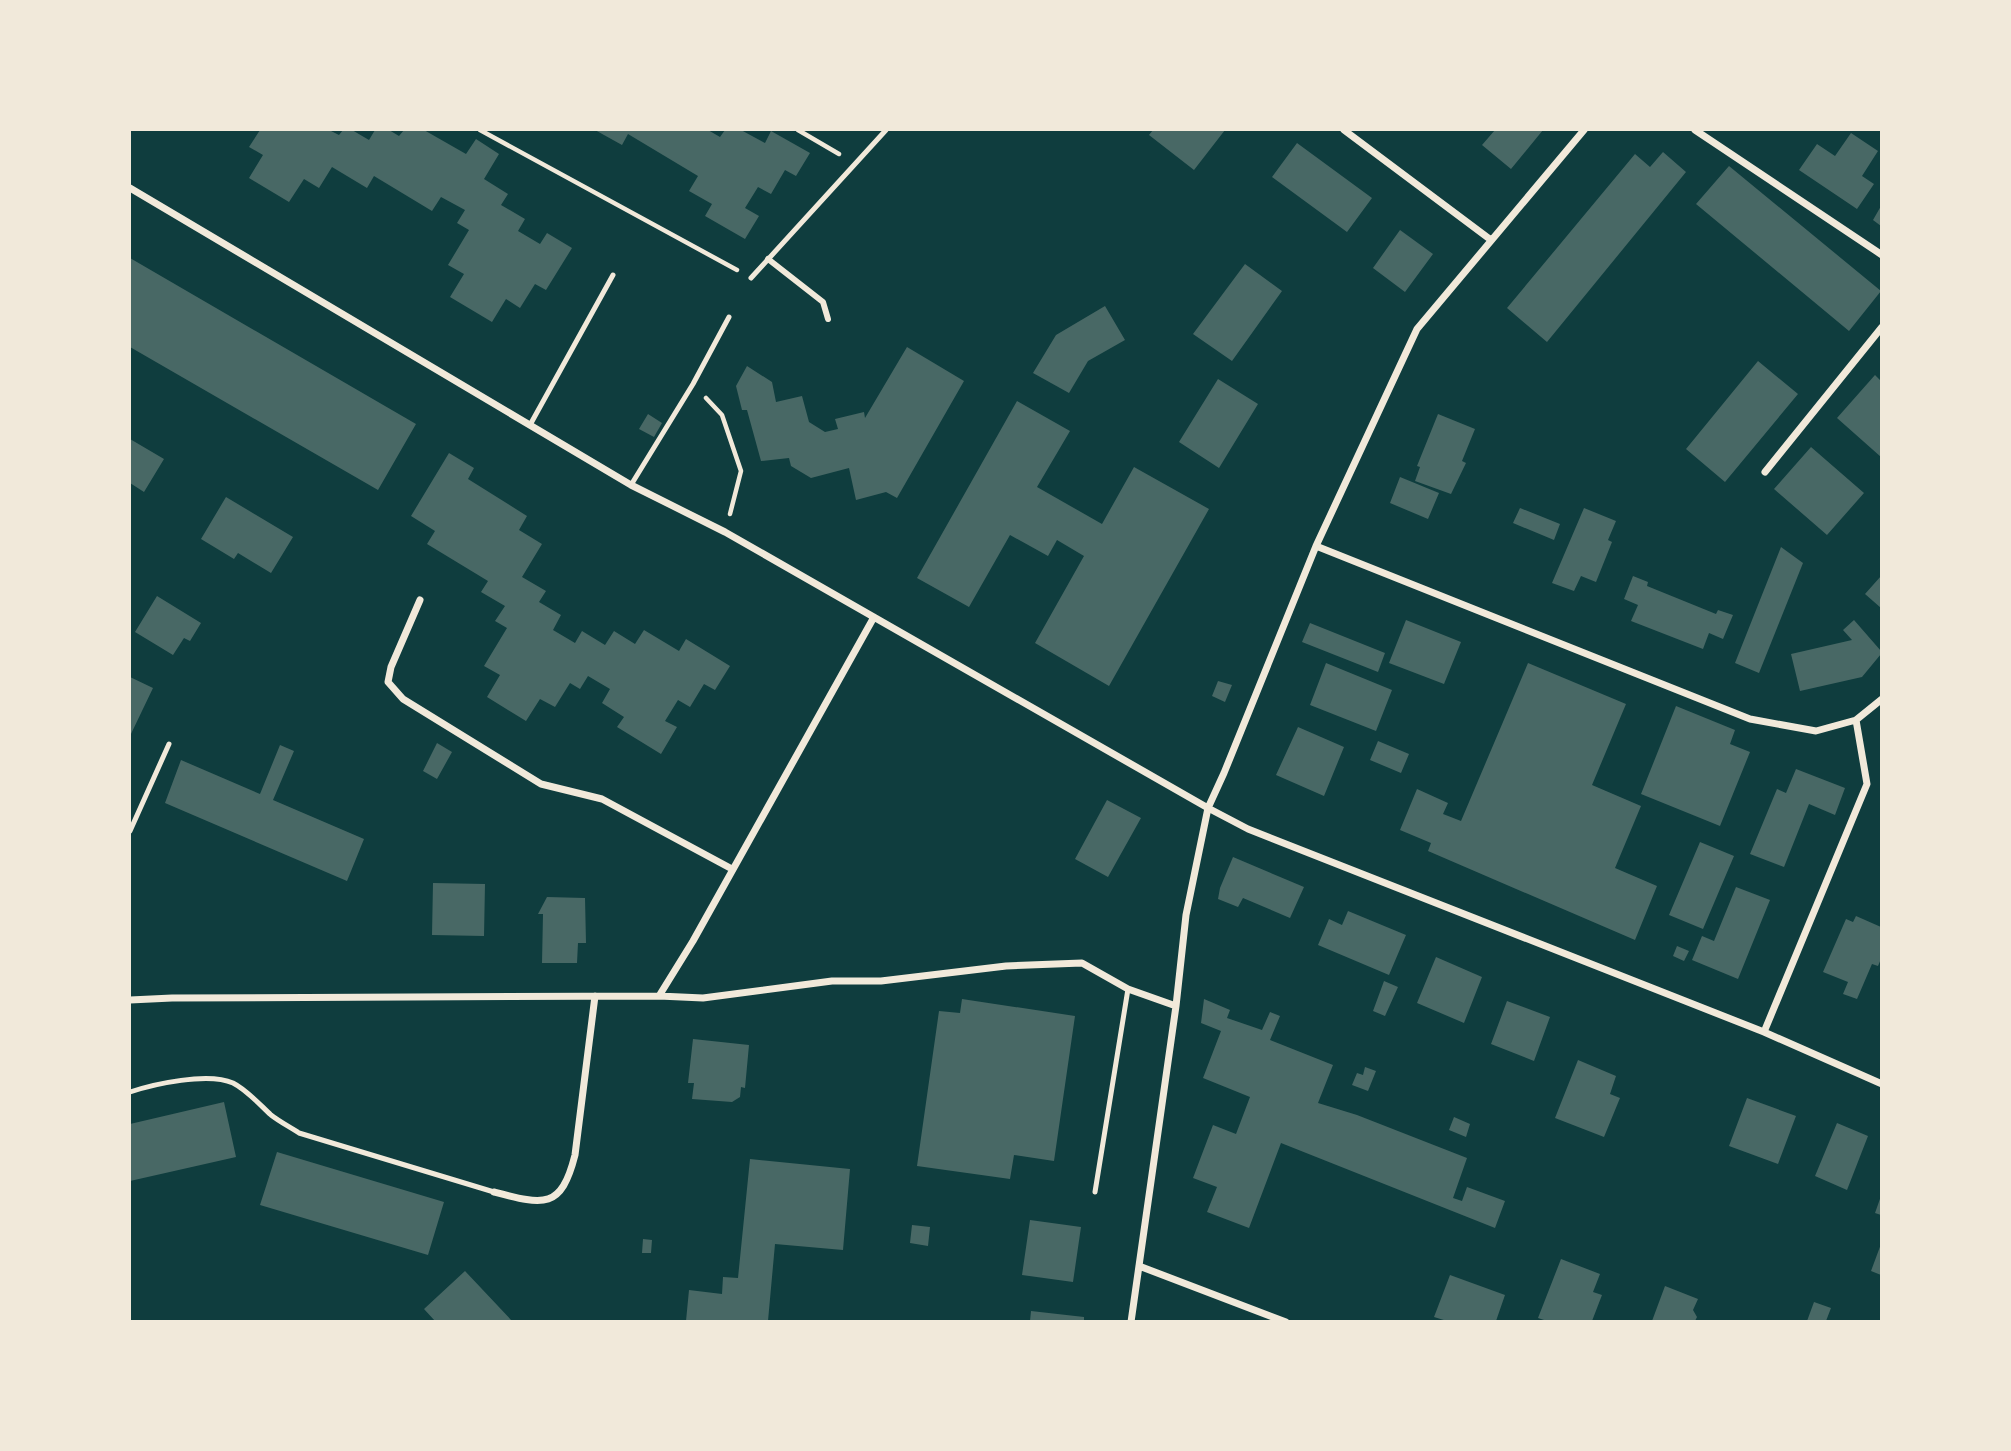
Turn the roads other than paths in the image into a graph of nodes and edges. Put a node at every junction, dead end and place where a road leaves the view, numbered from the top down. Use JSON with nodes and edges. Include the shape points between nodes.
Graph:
{"nodes":[{"id":1,"x":886,"y":130,"type":"edge"},
{"id":2,"x":1344,"y":130,"type":"edge"},
{"id":3,"x":1584,"y":130,"type":"edge"},
{"id":4,"x":1695,"y":130,"type":"edge"},
{"id":5,"x":130,"y":188,"type":"edge"},
{"id":6,"x":1491,"y":240,"type":"junction"},
{"id":7,"x":1881,"y":255,"type":"edge"},
{"id":8,"x":768,"y":259,"type":"junction"},
{"id":9,"x":613,"y":275,"type":"dead end"},
{"id":10,"x":751,"y":278,"type":"road end"},
{"id":11,"x":729,"y":317,"type":"dead end"},
{"id":12,"x":828,"y":319,"type":"dead end"},
{"id":13,"x":1881,"y":327,"type":"edge"},
{"id":14,"x":530,"y":425,"type":"junction"},
{"id":15,"x":1765,"y":472,"type":"dead end"},
{"id":16,"x":631,"y":485,"type":"junction"},
{"id":17,"x":1316,"y":546,"type":"junction"},
{"id":18,"x":420,"y":600,"type":"dead end"},
{"id":19,"x":874,"y":617,"type":"junction"},
{"id":20,"x":1881,"y":699,"type":"edge"},
{"id":21,"x":1856,"y":720,"type":"junction"},
{"id":22,"x":170,"y":744,"type":"dead end"},
{"id":23,"x":1208,"y":808,"type":"junction"},
{"id":24,"x":130,"y":831,"type":"edge"},
{"id":25,"x":732,"y":869,"type":"junction"},
{"id":26,"x":1128,"y":989,"type":"junction"},
{"id":27,"x":595,"y":996,"type":"junction"},
{"id":28,"x":659,"y":996,"type":"junction"},
{"id":29,"x":130,"y":1000,"type":"edge"},
{"id":30,"x":1176,"y":1006,"type":"junction"},
{"id":31,"x":1764,"y":1032,"type":"junction"},
{"id":32,"x":1881,"y":1084,"type":"edge"},
{"id":33,"x":130,"y":1092,"type":"edge"},
{"id":34,"x":494,"y":1192,"type":"joint"},
{"id":35,"x":1095,"y":1192,"type":"dead end"},
{"id":36,"x":1139,"y":1266,"type":"junction"},
{"id":37,"x":1131,"y":1321,"type":"edge"},
{"id":38,"x":1286,"y":1321,"type":"edge"}],
"edges":[{"from":1,"to":8,"type":"lane"},
{"from":2,"to":6,"type":"street"},
{"from":3,"to":6,"type":"street"},
{"from":4,"to":7,"type":"street"},
{"from":5,"to":14,"type":"street"},
{"from":6,"to":17,"type":"street","via":[[1417,329]]},
{"from":8,"to":10,"type":"lane"},
{"from":8,"to":12,"type":"street","via":[[823,302]]},
{"from":9,"to":14,"type":"lane"},
{"from":11,"to":16,"type":"lane"},
{"from":13,"to":15,"type":"street"},
{"from":14,"to":16,"type":"street"},
{"from":16,"to":19,"type":"street","via":[[726,532]]},
{"from":17,"to":21,"type":"street","via":[[1750,719],[1816,731]]},
{"from":17,"to":23,"type":"street"},
{"from":18,"to":25,"type":"street","via":[[388,682],[403,699],[541,785],[602,799]]},
{"from":19,"to":23,"type":"street"},
{"from":19,"to":25,"type":"street"},
{"from":20,"to":21,"type":"street"},
{"from":21,"to":31,"type":"street","via":[[1867,784]]},
{"from":22,"to":24,"type":"lane"},
{"from":23,"to":30,"type":"street","via":[[1186,915]]},
{"from":23,"to":31,"type":"street","via":[[1248,829]]},
{"from":25,"to":28,"type":"street"},
{"from":26,"to":28,"type":"street","via":[[1082,963],[1006,966],[881,981],[832,981],[703,998]]},
{"from":26,"to":30,"type":"street"},
{"from":26,"to":35,"type":"lane"},
{"from":27,"to":28,"type":"street"},
{"from":27,"to":29,"type":"street"},
{"from":27,"to":34,"type":"street","via":[[569,1178],[559,1194],[543,1200]]},
{"from":30,"to":36,"type":"street"},
{"from":31,"to":32,"type":"street"},
{"from":33,"to":34,"type":"lane","via":[[153,1084],[222,1080],[235,1084],[299,1133]]},
{"from":36,"to":37,"type":"street"},
{"from":36,"to":38,"type":"street"}]}
